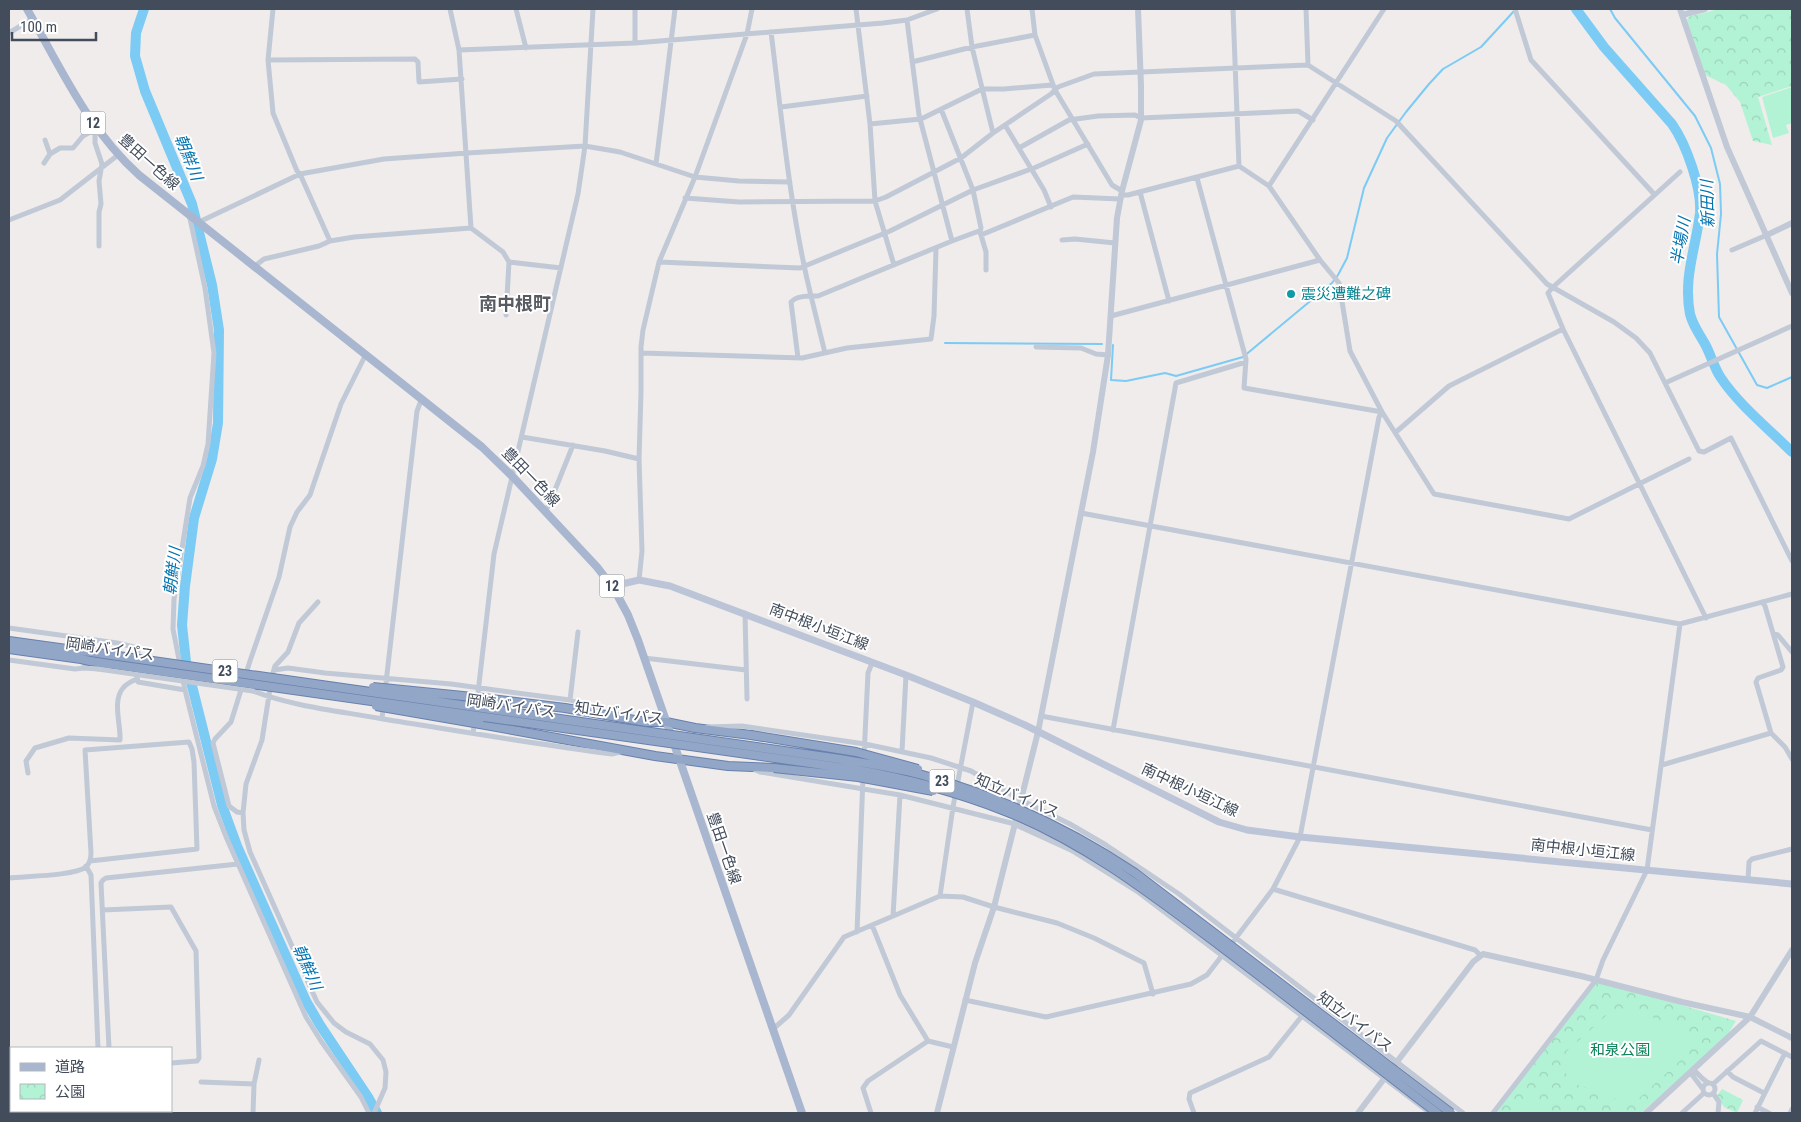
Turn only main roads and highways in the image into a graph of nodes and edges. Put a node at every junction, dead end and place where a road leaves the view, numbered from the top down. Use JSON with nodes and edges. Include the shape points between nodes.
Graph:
{"nodes":[{"id":1,"x":26,"y":9,"type":"edge"},
{"id":2,"x":614,"y":589,"type":"junction"},
{"id":3,"x":9,"y":641,"type":"edge"},
{"id":4,"x":9,"y":649,"type":"edge"},
{"id":5,"x":81,"y":655,"type":"junction"},
{"id":6,"x":338,"y":686,"type":"junction"},
{"id":7,"x":299,"y":690,"type":"junction"},
{"id":8,"x":666,"y":722,"type":"junction"},
{"id":9,"x":679,"y":760,"type":"junction"},
{"id":10,"x":1005,"y":811,"type":"junction"},
{"id":11,"x":1030,"y":814,"type":"junction"},
{"id":12,"x":1792,"y":884,"type":"edge"},
{"id":13,"x":802,"y":1113,"type":"edge"},
{"id":14,"x":1437,"y":1113,"type":"edge"},
{"id":15,"x":1451,"y":1113,"type":"edge"}],
"edges":[{"from":1,"to":2,"type":"main road","name":"豊田一色線","number":"12","via":[[95,128],[118,155],[482,447],[545,511]]},
{"from":2,"to":8,"type":"main road","name":"豊田一色線","number":"12","via":[[628,614]]},
{"from":2,"to":12,"type":"main road","name":"南中根小垣江線","via":[[639,580],[670,586],[906,674],[1038,732],[1219,822],[1247,830]]},
{"from":3,"to":5,"type":"highway","name":"岡崎バイパス","number":"23"},
{"from":4,"to":5,"type":"highway","name":"岡崎バイパス","number":"23"},
{"from":5,"to":6,"type":"highway","name":"岡崎バイパス","number":"23","bridge":true,"via":[[91,652]]},
{"from":5,"to":7,"type":"highway","name":"岡崎バイパス","number":"23","bridge":true,"via":[[90,661]]},
{"from":6,"to":8,"type":"highway","number":"23","bridge":true,"via":[[382,687],[483,698],[646,722]]},
{"from":6,"to":11,"type":"highway","name":"知立バイパス","number":"23","bridge":true,"via":[[888,767],[966,788]]},
{"from":7,"to":9,"type":"highway","number":"23","bridge":true},
{"from":7,"to":10,"type":"highway","name":"岡崎バイパス","number":"23","bridge":true,"via":[[879,774],[928,785]]},
{"from":8,"to":9,"type":"main road","name":"豊田一色線","number":"12"},
{"from":8,"to":11,"type":"highway","number":"23","bridge":true,"via":[[870,755],[988,791]]},
{"from":9,"to":10,"type":"highway","number":"23","bridge":true,"via":[[858,777],[928,790]]},
{"from":9,"to":13,"type":"main road","name":"豊田一色線","number":"12"},
{"from":10,"to":14,"type":"highway","name":"知立バイパス","number":"23","bridge":true,"via":[[1069,842],[1130,880]]},
{"from":11,"to":15,"type":"highway","name":"知立バイパス","number":"23","bridge":true,"via":[[1088,843],[1148,882]]}]}
